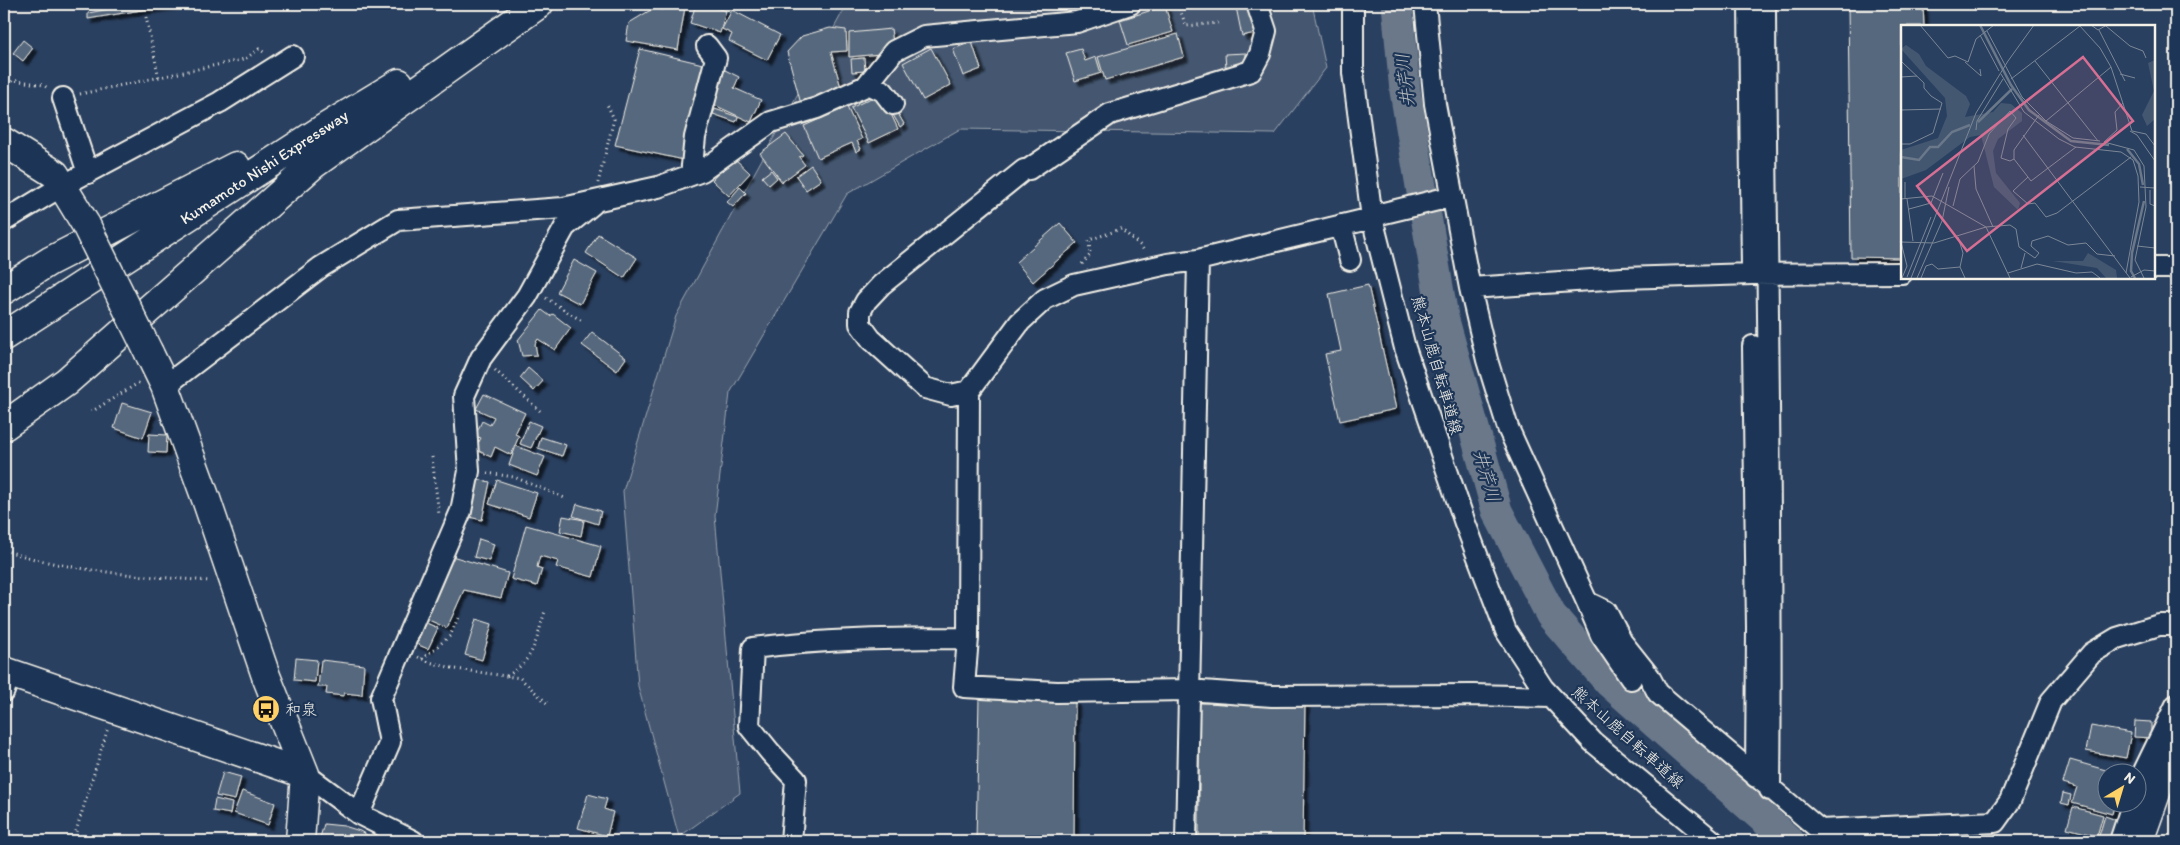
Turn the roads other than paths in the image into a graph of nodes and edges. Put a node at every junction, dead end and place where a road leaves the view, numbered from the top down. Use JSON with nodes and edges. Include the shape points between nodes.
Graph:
{"nodes":[{"id":1,"x":528,"y":4,"type":"edge"},
{"id":2,"x":539,"y":4,"type":"edge"},
{"id":3,"x":1130,"y":4,"type":"edge"},
{"id":4,"x":1257,"y":4,"type":"edge"},
{"id":5,"x":1352,"y":4,"type":"edge"},
{"id":6,"x":1425,"y":4,"type":"edge"},
{"id":7,"x":1749,"y":4,"type":"edge"},
{"id":8,"x":1765,"y":4,"type":"edge"},
{"id":9,"x":707,"y":46,"type":"dead end"},
{"id":10,"x":286,"y":60,"type":"road end"},
{"id":11,"x":868,"y":84,"type":"junction"},
{"id":12,"x":63,"y":98,"type":"road end"},
{"id":13,"x":894,"y":104,"type":"dead end"},
{"id":14,"x":322,"y":129,"type":"junction"},
{"id":15,"x":4,"y":142,"type":"edge"},
{"id":16,"x":88,"y":173,"type":"junction"},
{"id":17,"x":691,"y":175,"type":"junction"},
{"id":18,"x":62,"y":186,"type":"junction"},
{"id":19,"x":1450,"y":197,"type":"junction"},
{"id":20,"x":596,"y":201,"type":"junction"},
{"id":21,"x":1372,"y":218,"type":"junction"},
{"id":22,"x":4,"y":221,"type":"edge"},
{"id":23,"x":1341,"y":226,"type":"junction"},
{"id":24,"x":1198,"y":260,"type":"junction"},
{"id":25,"x":1350,"y":260,"type":"dead end"},
{"id":26,"x":2155,"y":268,"type":"edge"},
{"id":27,"x":2176,"y":268,"type":"edge"},
{"id":28,"x":1901,"y":273,"type":"edge"},
{"id":29,"x":1759,"y":274,"type":"junction"},
{"id":30,"x":1470,"y":288,"type":"junction"},
{"id":31,"x":4,"y":290,"type":"edge"},
{"id":32,"x":4,"y":336,"type":"edge"},
{"id":33,"x":157,"y":370,"type":"junction"},
{"id":34,"x":969,"y":391,"type":"junction"},
{"id":35,"x":4,"y":426,"type":"edge"},
{"id":36,"x":1587,"y":602,"type":"junction"},
{"id":37,"x":2176,"y":625,"type":"edge"},
{"id":38,"x":968,"y":638,"type":"junction"},
{"id":39,"x":6,"y":678,"type":"edge"},
{"id":40,"x":1632,"y":679,"type":"dead end"},
{"id":41,"x":1188,"y":690,"type":"junction"},
{"id":42,"x":1551,"y":697,"type":"junction"},
{"id":43,"x":2176,"y":705,"type":"edge"},
{"id":44,"x":2176,"y":737,"type":"edge"},
{"id":45,"x":2148,"y":763,"type":"edge"},
{"id":46,"x":305,"y":774,"type":"junction"},
{"id":47,"x":1763,"y":783,"type":"junction"},
{"id":48,"x":2130,"y":812,"type":"edge"},
{"id":49,"x":359,"y":814,"type":"junction"},
{"id":50,"x":1826,"y":836,"type":"edge"},
{"id":51,"x":300,"y":841,"type":"edge"},
{"id":52,"x":413,"y":841,"type":"edge"},
{"id":53,"x":791,"y":841,"type":"edge"},
{"id":54,"x":1186,"y":841,"type":"edge"},
{"id":55,"x":1713,"y":841,"type":"edge"},
{"id":56,"x":2120,"y":841,"type":"edge"},
{"id":57,"x":2139,"y":841,"type":"edge"}],
"edges":[{"from":1,"to":14,"type":"main road","name":"Kumamoto Nishi Expressway"},
{"from":2,"to":35,"type":"main road","via":[[314,164],[66,382]]},
{"from":3,"to":11,"type":"street","via":[[1077,22],[924,36],[894,51]]},
{"from":4,"to":34,"type":"street","via":[[1266,31],[1251,71],[1110,114],[1024,170],[880,285],[866,301],[860,312],[860,324],[871,339],[925,388],[951,395]]},
{"from":5,"to":21,"type":"street","via":[[1353,73]]},
{"from":6,"to":19,"type":"street","via":[[1435,104]]},
{"from":7,"to":29,"type":"street"},
{"from":8,"to":29,"type":"street"},
{"from":9,"to":17,"type":"street","via":[[716,58],[695,137]]},
{"from":10,"to":16,"type":"street","via":[[220,102]]},
{"from":11,"to":13,"type":"street","via":[[883,91]]},
{"from":11,"to":17,"type":"street","via":[[817,108],[771,122],[702,171]]},
{"from":12,"to":16,"type":"street"},
{"from":14,"to":31,"type":"main road","via":[[252,157],[50,261]]},
{"from":14,"to":32,"type":"main road","name":"Kumamoto Nishi Expressway"},
{"from":15,"to":18,"type":"main road","via":[[55,174]]},
{"from":16,"to":18,"type":"street"},
{"from":17,"to":20,"type":"street","via":[[658,187]]},
{"from":18,"to":22,"type":"street"},
{"from":18,"to":33,"type":"main road","bridge":true,"via":[[86,225]]},
{"from":19,"to":21,"type":"street"},
{"from":19,"to":30,"type":"street"},
{"from":20,"to":33,"type":"street","via":[[563,208],[398,220]]},
{"from":20,"to":49,"type":"street","via":[[565,227],[531,288],[481,358],[464,396],[469,471],[461,510],[381,698],[390,742]]},
{"from":21,"to":23,"type":"street"},
{"from":21,"to":42,"type":"street","via":[[1405,348],[1465,523],[1506,631]]},
{"from":23,"to":24,"type":"street"},
{"from":23,"to":25,"type":"street"},
{"from":24,"to":34,"type":"street","via":[[1074,285],[1045,299],[1020,322]]},
{"from":24,"to":41,"type":"street"},
{"from":26,"to":27,"type":"street"},
{"from":28,"to":29,"type":"street"},
{"from":29,"to":30,"type":"street","via":[[1622,278]]},
{"from":29,"to":47,"type":"street","via":[[1757,627]]},
{"from":30,"to":36,"type":"street","via":[[1508,428]]},
{"from":33,"to":46,"type":"main road","via":[[266,676]]},
{"from":34,"to":38,"type":"street"},
{"from":36,"to":40,"type":"street","via":[[1601,635]]},
{"from":36,"to":47,"type":"street","via":[[1606,611],[1622,642],[1658,693]]},
{"from":37,"to":50,"type":"street","via":[[2159,625],[2117,638],[2092,653],[2051,702],[2010,801],[1995,822]]},
{"from":38,"to":41,"type":"street","via":[[964,687],[1057,692]]},
{"from":38,"to":53,"type":"street","via":[[882,638],[753,648],[750,726],[796,780]]},
{"from":39,"to":46,"type":"main road","via":[[114,709]]},
{"from":41,"to":42,"type":"street","via":[[1272,696]]},
{"from":41,"to":54,"type":"street"},
{"from":42,"to":55,"type":"street","via":[[1593,742]]},
{"from":43,"to":45,"type":"street"},
{"from":44,"to":57,"type":"main road"},
{"from":46,"to":49,"type":"street"},
{"from":46,"to":51,"type":"main road"},
{"from":47,"to":50,"type":"street"},
{"from":48,"to":56,"type":"street"},
{"from":49,"to":52,"type":"street"}]}
